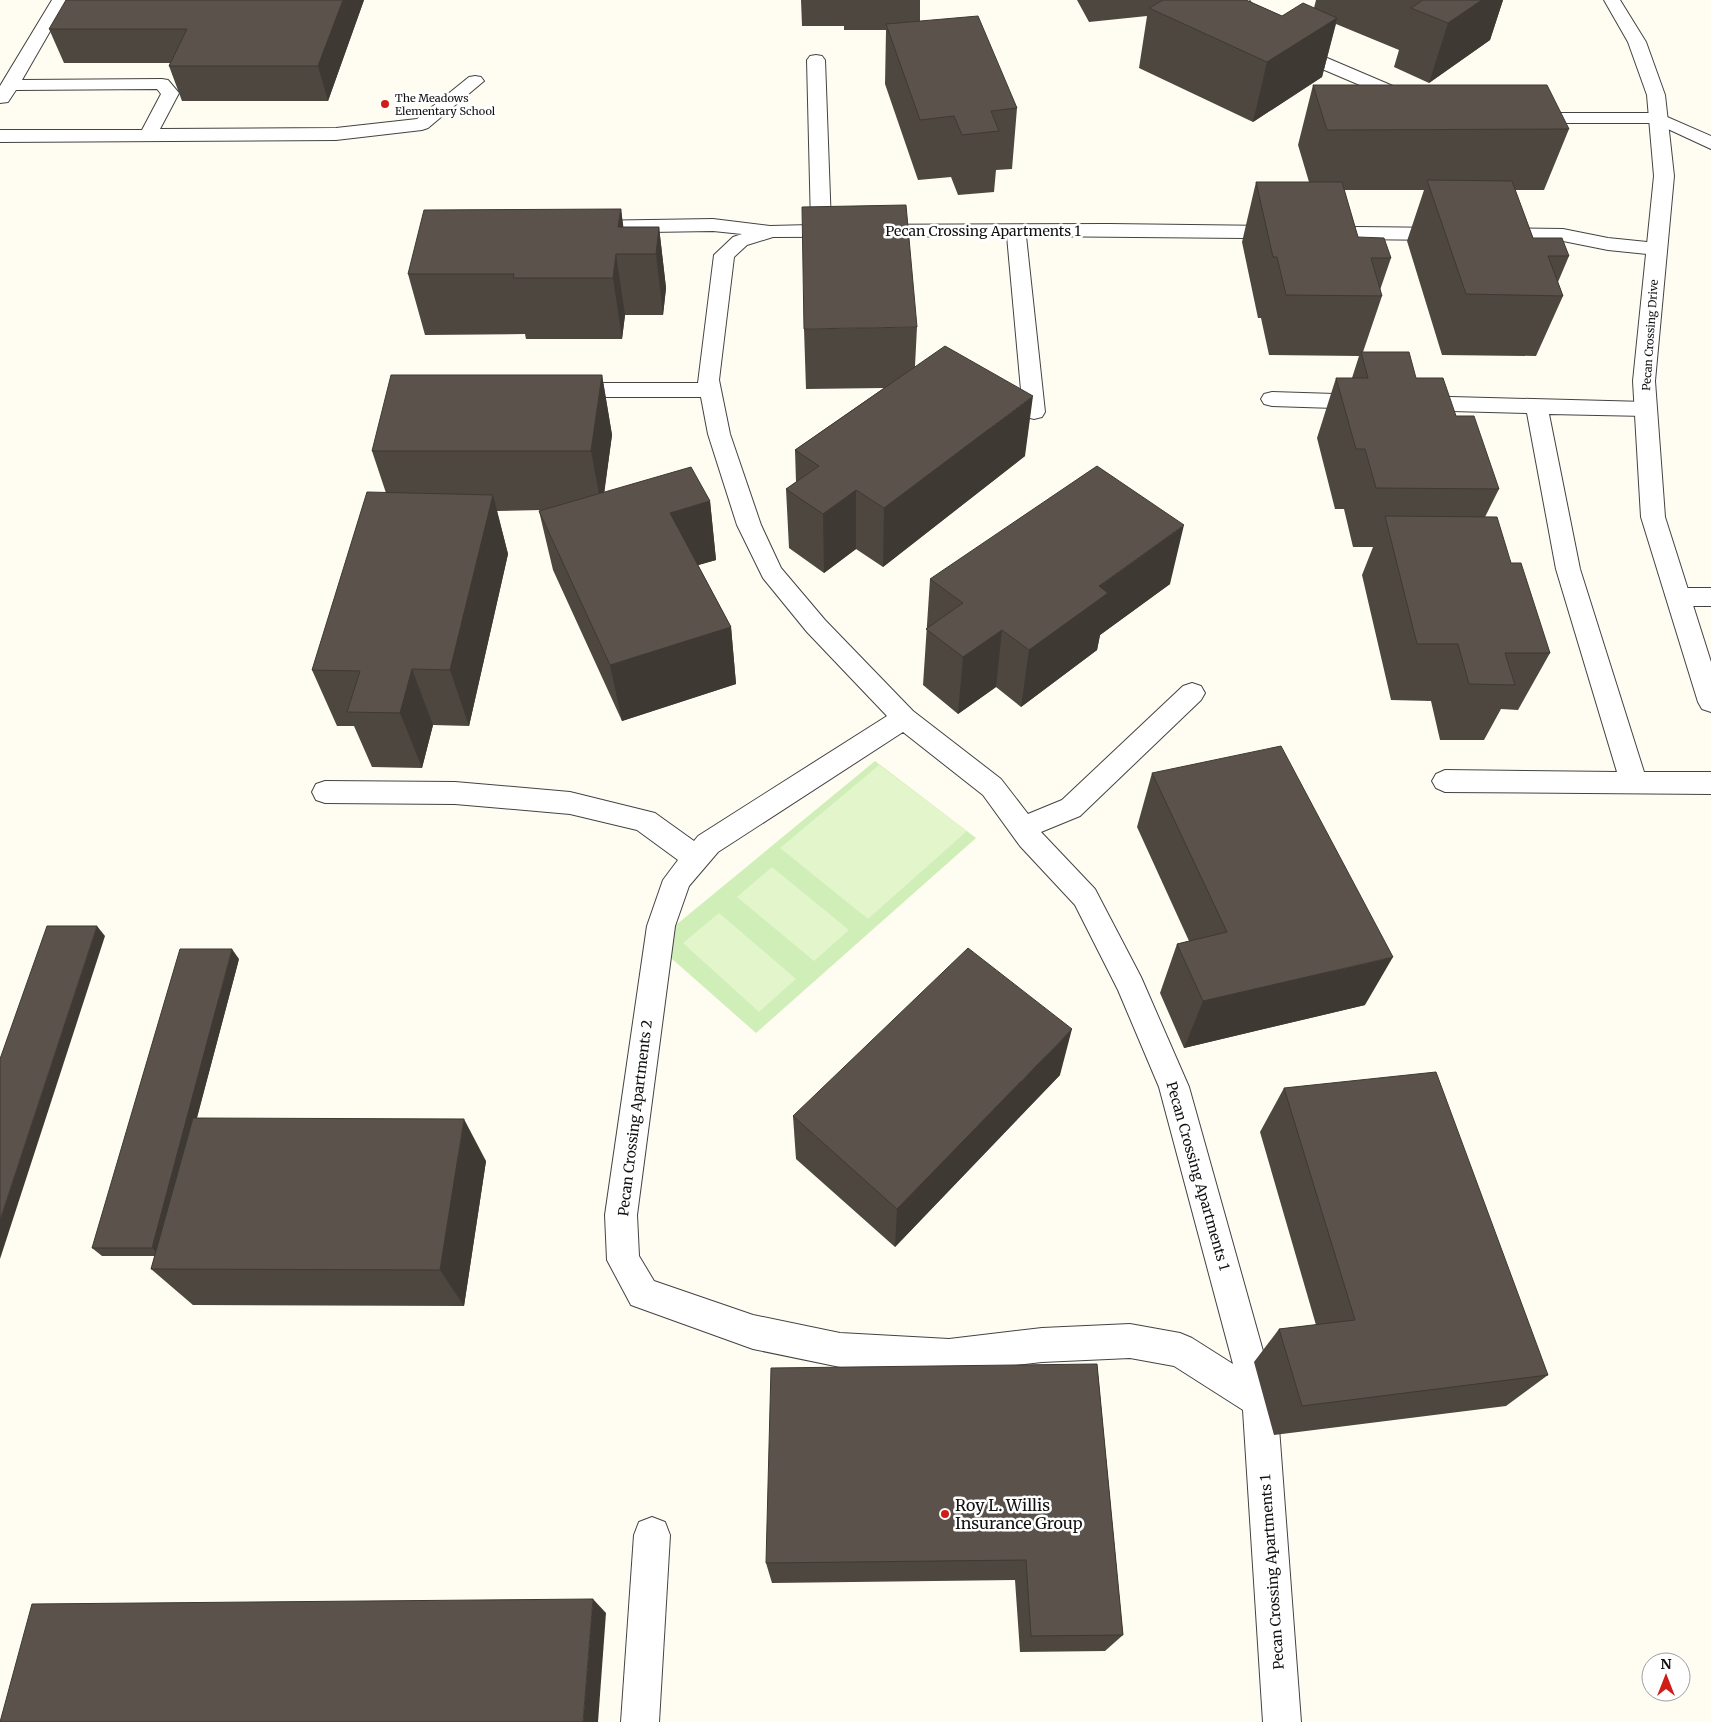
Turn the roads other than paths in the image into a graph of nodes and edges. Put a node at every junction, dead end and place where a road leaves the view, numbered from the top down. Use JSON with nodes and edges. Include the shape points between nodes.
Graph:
{"nodes":[{"id":1,"x":60,"y":0,"type":"edge"},
{"id":2,"x":1240,"y":0,"type":"edge"},
{"id":3,"x":1612,"y":0,"type":"edge"},
{"id":4,"x":816,"y":60,"type":"dead end"},
{"id":5,"x":475,"y":81,"type":"dead end"},
{"id":6,"x":10,"y":85,"type":"junction"},
{"id":7,"x":0,"y":101,"type":"edge"},
{"id":8,"x":1420,"y":104,"type":"edge"},
{"id":9,"x":1505,"y":118,"type":"edge"},
{"id":10,"x":1658,"y":118,"type":"junction"},
{"id":11,"x":148,"y":135,"type":"junction"},
{"id":12,"x":0,"y":136,"type":"edge"},
{"id":13,"x":1711,"y":143,"type":"edge"},
{"id":14,"x":568,"y":228,"type":"edge"},
{"id":15,"x":1016,"y":230,"type":"junction"},
{"id":16,"x":772,"y":231,"type":"junction"},
{"id":17,"x":821,"y":231,"type":"junction"},
{"id":18,"x":1657,"y":249,"type":"junction"},
{"id":19,"x":550,"y":390,"type":"edge"},
{"id":20,"x":710,"y":390,"type":"junction"},
{"id":21,"x":1272,"y":399,"type":"dead end"},
{"id":22,"x":1537,"y":406,"type":"junction"},
{"id":23,"x":1646,"y":410,"type":"junction"},
{"id":24,"x":1034,"y":412,"type":"dead end"},
{"id":25,"x":1678,"y":597,"type":"junction"},
{"id":26,"x":1711,"y":597,"type":"edge"},
{"id":27,"x":1192,"y":693,"type":"dead end"},
{"id":28,"x":1711,"y":702,"type":"edge"},
{"id":29,"x":904,"y":718,"type":"junction"},
{"id":30,"x":1445,"y":782,"type":"dead end"},
{"id":31,"x":1634,"y":783,"type":"junction"},
{"id":32,"x":1711,"y":783,"type":"edge"},
{"id":33,"x":325,"y":792,"type":"dead end"},
{"id":34,"x":1023,"y":828,"type":"junction"},
{"id":35,"x":696,"y":858,"type":"junction"},
{"id":36,"x":1260,"y":1401,"type":"junction"},
{"id":37,"x":652,"y":1535,"type":"dead end"},
{"id":38,"x":640,"y":1722,"type":"edge"},
{"id":39,"x":1282,"y":1722,"type":"edge"}],
"edges":[{"from":1,"to":6,"type":"street"},
{"from":2,"to":8,"type":"street","via":[[1258,25],[1300,53]]},
{"from":3,"to":10,"type":"street","name":"Pecan Crossing Drive","via":[[1637,42],[1656,95]]},
{"from":4,"to":17,"type":"street"},
{"from":5,"to":11,"type":"street","via":[[422,124],[336,134]]},
{"from":6,"to":7,"type":"street"},
{"from":6,"to":11,"type":"street","via":[[162,84],[170,93]]},
{"from":9,"to":10,"type":"street"},
{"from":10,"to":13,"type":"street"},
{"from":10,"to":18,"type":"street","name":"Pecan Crossing Drive","via":[[1664,176]]},
{"from":11,"to":12,"type":"street"},
{"from":14,"to":16,"type":"street","via":[[713,225]]},
{"from":15,"to":17,"type":"street","name":"Pecan Crossing Apartments 1"},
{"from":15,"to":18,"type":"street","name":"Pecan Crossing Apartments 1","via":[[1563,235]]},
{"from":15,"to":24,"type":"street"},
{"from":16,"to":17,"type":"street","name":"Pecan Crossing Apartments 1"},
{"from":16,"to":20,"type":"street","name":"Pecan Crossing Apartments 1","via":[[740,241],[724,255],[708,380]]},
{"from":18,"to":23,"type":"street","name":"Pecan Crossing Drive","via":[[1644,381]]},
{"from":19,"to":20,"type":"street"},
{"from":20,"to":29,"type":"street","name":"Pecan Crossing Apartments 1","via":[[719,434],[746,516],[771,572],[816,626]]},
{"from":21,"to":22,"type":"street"},
{"from":22,"to":23,"type":"street"},
{"from":22,"to":31,"type":"street","via":[[1568,569]]},
{"from":23,"to":25,"type":"street","name":"Pecan Crossing Drive","via":[[1653,516]]},
{"from":25,"to":26,"type":"street"},
{"from":25,"to":28,"type":"street","name":"Pecan Crossing Drive"},
{"from":27,"to":34,"type":"street","via":[[1071,808]]},
{"from":29,"to":34,"type":"street","name":"Pecan Crossing Apartments 1","via":[[992,787]]},
{"from":29,"to":35,"type":"street","name":"Pecan Crossing Apartments 2","via":[[708,844]]},
{"from":30,"to":31,"type":"street"},
{"from":31,"to":32,"type":"street"},
{"from":33,"to":35,"type":"street","via":[[456,793],[570,803],[645,821]]},
{"from":34,"to":36,"type":"street","name":"Pecan Crossing Apartments 1","via":[[1085,898],[1131,986],[1174,1087]]},
{"from":35,"to":36,"type":"street","name":"Pecan Crossing Apartments 2","via":[[677,880],[661,926],[621,1215],[623,1260],[643,1293],[753,1332],[840,1350],[949,1356],[1042,1345],[1130,1341],[1180,1350]]},
{"from":36,"to":39,"type":"street","name":"Pecan Crossing Apartments 1"},
{"from":37,"to":38,"type":"street"}]}
